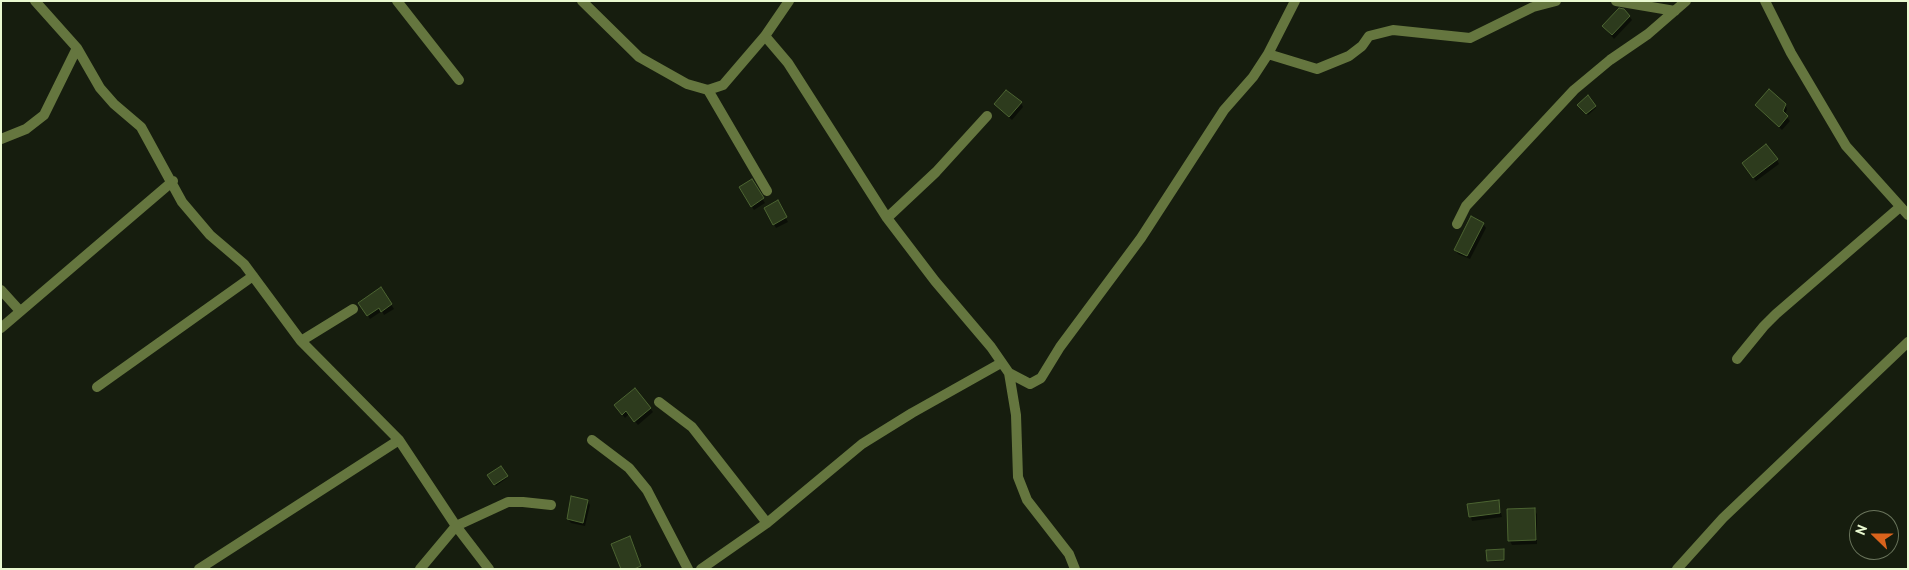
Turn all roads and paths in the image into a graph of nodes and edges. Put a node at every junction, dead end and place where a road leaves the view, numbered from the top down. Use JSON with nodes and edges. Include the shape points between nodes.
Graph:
{"nodes":[{"id":1,"x":35,"y":1,"type":"edge"},
{"id":2,"x":397,"y":1,"type":"edge"},
{"id":3,"x":582,"y":1,"type":"edge"},
{"id":4,"x":789,"y":1,"type":"edge"},
{"id":5,"x":1295,"y":1,"type":"edge"},
{"id":6,"x":1556,"y":1,"type":"edge"},
{"id":7,"x":1616,"y":1,"type":"edge"},
{"id":8,"x":1686,"y":1,"type":"edge"},
{"id":9,"x":1765,"y":1,"type":"edge"},
{"id":10,"x":1675,"y":11,"type":"junction"},
{"id":11,"x":765,"y":36,"type":"junction"},
{"id":12,"x":78,"y":48,"type":"junction"},
{"id":13,"x":1268,"y":54,"type":"junction"},
{"id":14,"x":459,"y":80,"type":"dead end"},
{"id":15,"x":708,"y":90,"type":"junction"},
{"id":16,"x":987,"y":116,"type":"dead end"},
{"id":17,"x":1,"y":139,"type":"edge"},
{"id":18,"x":172,"y":181,"type":"junction"},
{"id":19,"x":767,"y":191,"type":"dead end"},
{"id":20,"x":1900,"y":207,"type":"junction"},
{"id":21,"x":1908,"y":215,"type":"edge"},
{"id":22,"x":887,"y":218,"type":"junction"},
{"id":23,"x":1457,"y":224,"type":"dead end"},
{"id":24,"x":253,"y":276,"type":"junction"},
{"id":25,"x":1,"y":290,"type":"edge"},
{"id":26,"x":353,"y":309,"type":"dead end"},
{"id":27,"x":20,"y":311,"type":"junction"},
{"id":28,"x":1,"y":328,"type":"edge"},
{"id":29,"x":301,"y":341,"type":"junction"},
{"id":30,"x":1908,"y":342,"type":"edge"},
{"id":31,"x":1737,"y":360,"type":"dead end"},
{"id":32,"x":1001,"y":362,"type":"junction"},
{"id":33,"x":1009,"y":373,"type":"junction"},
{"id":34,"x":97,"y":387,"type":"dead end"},
{"id":35,"x":659,"y":402,"type":"dead end"},
{"id":36,"x":399,"y":440,"type":"junction"},
{"id":37,"x":592,"y":440,"type":"dead end"},
{"id":38,"x":551,"y":505,"type":"dead end"},
{"id":39,"x":767,"y":523,"type":"junction"},
{"id":40,"x":456,"y":526,"type":"junction"},
{"id":41,"x":199,"y":569,"type":"edge"},
{"id":42,"x":420,"y":569,"type":"edge"},
{"id":43,"x":489,"y":569,"type":"edge"},
{"id":44,"x":688,"y":569,"type":"edge"},
{"id":45,"x":700,"y":569,"type":"edge"},
{"id":46,"x":1075,"y":569,"type":"edge"},
{"id":47,"x":1677,"y":569,"type":"edge"}],
"edges":[{"from":1,"to":12,"type":"street"},
{"from":2,"to":14,"type":"street"},
{"from":3,"to":15,"type":"street","via":[[639,57],[687,84]]},
{"from":4,"to":11,"type":"street"},
{"from":5,"to":13,"type":"street"},
{"from":6,"to":13,"type":"street","via":[[1533,7],[1470,38],[1393,30],[1369,36],[1349,56],[1317,69]]},
{"from":7,"to":10,"type":"street"},
{"from":8,"to":10,"type":"street"},
{"from":9,"to":20,"type":"street","via":[[1791,53],[1846,146]]},
{"from":10,"to":23,"type":"street","via":[[1574,90],[1466,206]]},
{"from":11,"to":15,"type":"street","via":[[723,86]]},
{"from":11,"to":22,"type":"street","via":[[788,64]]},
{"from":12,"to":17,"type":"street","via":[[44,115],[26,129]]},
{"from":12,"to":18,"type":"street","via":[[100,88],[141,127]]},
{"from":13,"to":33,"type":"street","via":[[1224,110],[1140,238],[1041,378],[1030,384]]},
{"from":15,"to":19,"type":"street"},
{"from":16,"to":22,"type":"street","via":[[936,172]]},
{"from":18,"to":24,"type":"street","via":[[182,202],[210,235]]},
{"from":18,"to":27,"type":"street"},
{"from":20,"to":21,"type":"street"},
{"from":20,"to":31,"type":"street","via":[[1776,314]]},
{"from":22,"to":32,"type":"street"},
{"from":24,"to":29,"type":"street"},
{"from":24,"to":34,"type":"street"},
{"from":25,"to":27,"type":"street"},
{"from":26,"to":29,"type":"street"},
{"from":27,"to":28,"type":"street"},
{"from":29,"to":36,"type":"street"},
{"from":30,"to":47,"type":"street","via":[[1723,518]]},
{"from":32,"to":33,"type":"street"},
{"from":32,"to":39,"type":"street","via":[[862,444]]},
{"from":33,"to":46,"type":"street","via":[[1016,416],[1018,477],[1027,500],[1066,549]]},
{"from":35,"to":39,"type":"street","via":[[692,427]]},
{"from":36,"to":40,"type":"street"},
{"from":36,"to":41,"type":"street"},
{"from":37,"to":44,"type":"street","via":[[629,468],[647,490]]},
{"from":38,"to":40,"type":"street","via":[[508,502]]},
{"from":39,"to":45,"type":"street"},
{"from":40,"to":42,"type":"street"},
{"from":40,"to":43,"type":"street"}]}
